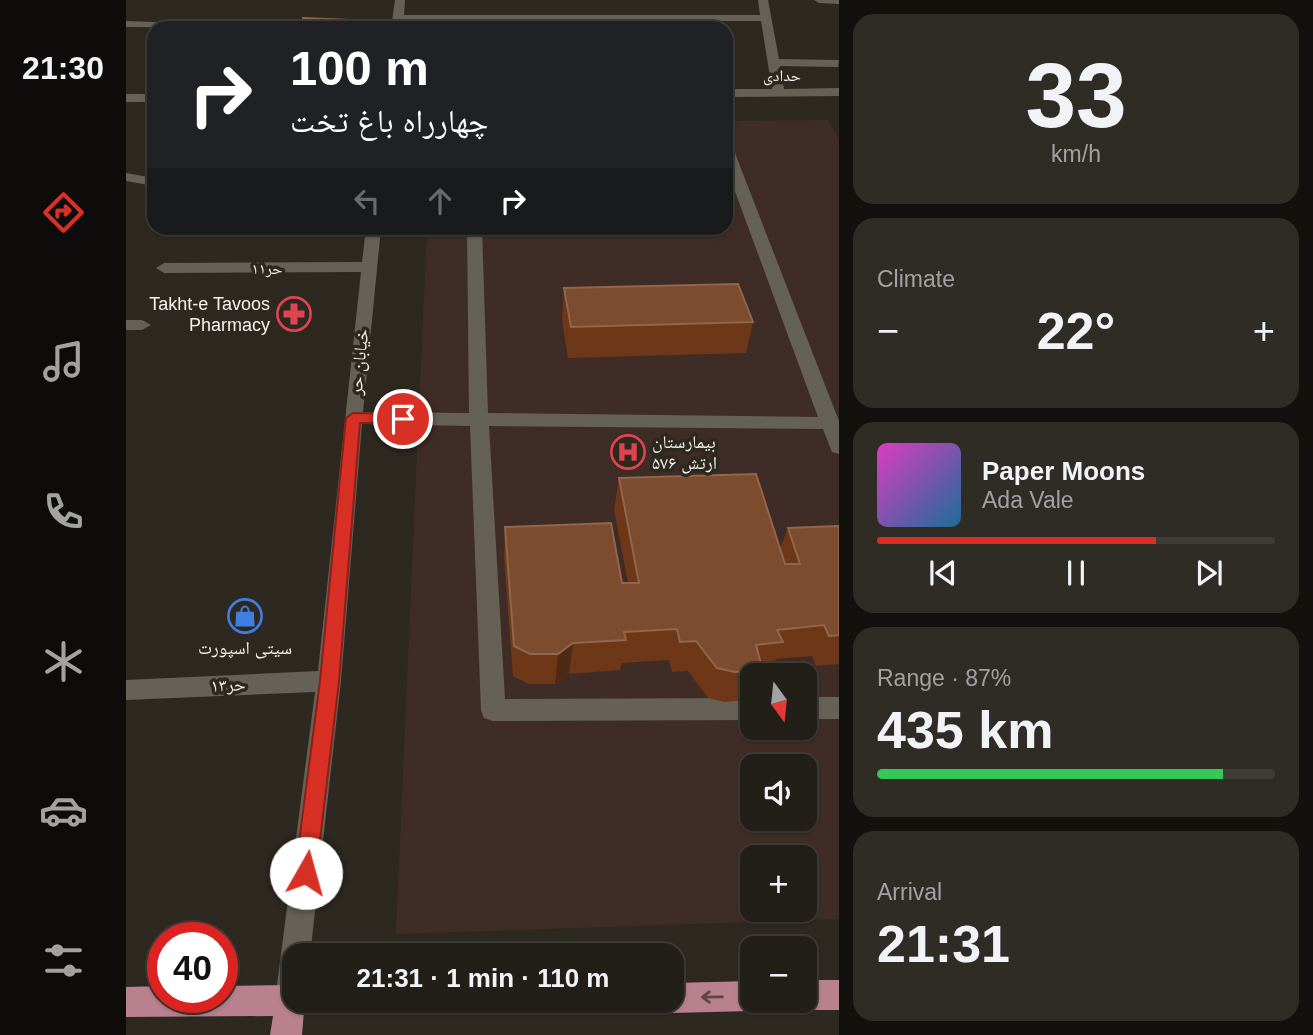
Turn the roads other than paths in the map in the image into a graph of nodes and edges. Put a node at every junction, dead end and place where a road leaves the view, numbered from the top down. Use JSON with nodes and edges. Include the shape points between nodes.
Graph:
{"nodes":[{"id":1,"x":400,"y":0,"type":"edge"},
{"id":2,"x":763,"y":0,"type":"edge"},
{"id":3,"x":819,"y":0,"type":"edge"},
{"id":4,"x":839,"y":1,"type":"edge"},
{"id":5,"x":766,"y":18,"type":"junction"},
{"id":6,"x":397,"y":21,"type":"edge"},
{"id":7,"x":469,"y":21,"type":"edge"},
{"id":8,"x":126,"y":24,"type":"edge"},
{"id":9,"x":147,"y":25,"type":"edge"},
{"id":10,"x":774,"y":62,"type":"junction"},
{"id":11,"x":838,"y":63,"type":"edge"},
{"id":12,"x":839,"y":92,"type":"edge"},
{"id":13,"x":733,"y":93,"type":"edge"},
{"id":14,"x":779,"y":93,"type":"junction"},
{"id":15,"x":126,"y":98,"type":"edge"},
{"id":16,"x":147,"y":98,"type":"edge"},
{"id":17,"x":733,"y":167,"type":"edge"},
{"id":18,"x":126,"y":177,"type":"edge"},
{"id":19,"x":147,"y":181,"type":"edge"},
{"id":20,"x":373,"y":235,"type":"edge"},
{"id":21,"x":475,"y":235,"type":"edge"},
{"id":22,"x":370,"y":267,"type":"junction"},
{"id":23,"x":164,"y":268,"type":"dead end"},
{"id":24,"x":353,"y":418,"type":"junction"},
{"id":25,"x":479,"y":419,"type":"junction"},
{"id":26,"x":829,"y":423,"type":"junction"},
{"id":27,"x":839,"y":447,"type":"edge"},
{"id":28,"x":329,"y":681,"type":"junction"},
{"id":29,"x":126,"y":690,"type":"edge"},
{"id":30,"x":817,"y":708,"type":"edge"},
{"id":31,"x":839,"y":708,"type":"edge"},
{"id":32,"x":740,"y":709,"type":"edge"},
{"id":33,"x":297,"y":943,"type":"edge"},
{"id":34,"x":817,"y":995,"type":"edge"},
{"id":35,"x":839,"y":995,"type":"edge"},
{"id":36,"x":740,"y":996,"type":"edge"},
{"id":37,"x":684,"y":998,"type":"edge"},
{"id":38,"x":282,"y":1000,"type":"edge"},
{"id":39,"x":126,"y":1002,"type":"edge"},
{"id":40,"x":290,"y":1013,"type":"edge"},
{"id":41,"x":286,"y":1035,"type":"edge"}],
"edges":[{"from":1,"to":6,"type":"street"},
{"from":2,"to":5,"type":"street"},
{"from":3,"to":4,"type":"street"},
{"from":5,"to":7,"type":"street"},
{"from":5,"to":10,"type":"street"},
{"from":8,"to":9,"type":"street"},
{"from":10,"to":11,"type":"street"},
{"from":10,"to":14,"type":"street"},
{"from":12,"to":14,"type":"street","name":"حدادی"},
{"from":13,"to":14,"type":"street","name":"حدادی"},
{"from":15,"to":16,"type":"street"},
{"from":17,"to":26,"type":"street"},
{"from":18,"to":19,"type":"street"},
{"from":20,"to":22,"type":"street","name":"خیابان حر"},
{"from":21,"to":25,"type":"street"},
{"from":22,"to":23,"type":"street","name":"حر۱۱"},
{"from":22,"to":24,"type":"street","name":"خیابان حر"},
{"from":24,"to":25,"type":"street"},
{"from":24,"to":28,"type":"street","name":"خیابان حر"},
{"from":25,"to":26,"type":"street"},
{"from":25,"to":32,"type":"street","via":[[493,710]]},
{"from":26,"to":27,"type":"street"},
{"from":28,"to":29,"type":"street","name":"حر۱۳"},
{"from":28,"to":33,"type":"street","name":"خیابان حر"},
{"from":30,"to":31,"type":"street"},
{"from":34,"to":35,"type":"main road"},
{"from":36,"to":37,"type":"main road","one_way":true},
{"from":38,"to":39,"type":"main road"},
{"from":40,"to":41,"type":"main road"}]}
